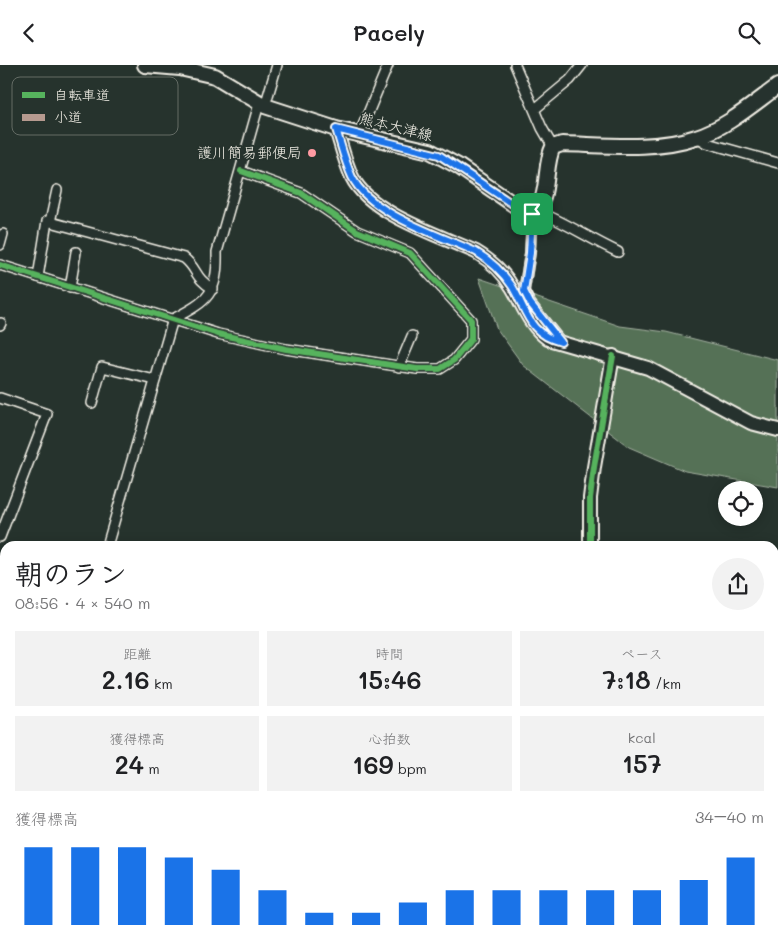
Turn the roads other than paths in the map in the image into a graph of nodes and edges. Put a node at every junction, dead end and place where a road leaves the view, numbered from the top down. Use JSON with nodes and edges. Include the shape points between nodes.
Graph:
{"nodes":[{"id":1,"x":145,"y":65,"type":"edge"},
{"id":2,"x":276,"y":65,"type":"edge"},
{"id":3,"x":388,"y":65,"type":"edge"},
{"id":4,"x":515,"y":65,"type":"edge"},
{"id":5,"x":582,"y":65,"type":"edge"},
{"id":6,"x":189,"y":67,"type":"edge"},
{"id":7,"x":778,"y":87,"type":"edge"},
{"id":8,"x":262,"y":105,"type":"junction"},
{"id":9,"x":535,"y":109,"type":"junction"},
{"id":10,"x":336,"y":129,"type":"junction"},
{"id":11,"x":358,"y":135,"type":"junction"},
{"id":12,"x":697,"y":137,"type":"junction"},
{"id":13,"x":553,"y":147,"type":"junction"},
{"id":14,"x":778,"y":163,"type":"edge"},
{"id":15,"x":241,"y":171,"type":"junction"},
{"id":16,"x":57,"y":190,"type":"dead end"},
{"id":17,"x":535,"y":212,"type":"junction"},
{"id":18,"x":50,"y":222,"type":"junction"},
{"id":19,"x":3,"y":234,"type":"dead end"},
{"id":20,"x":0,"y":245,"type":"edge"},
{"id":21,"x":76,"y":252,"type":"dead end"},
{"id":22,"x":618,"y":252,"type":"dead end"},
{"id":23,"x":0,"y":265,"type":"edge"},
{"id":24,"x":38,"y":277,"type":"junction"},
{"id":25,"x":70,"y":288,"type":"junction"},
{"id":26,"x":213,"y":289,"type":"junction"},
{"id":27,"x":172,"y":319,"type":"junction"},
{"id":28,"x":412,"y":336,"type":"dead end"},
{"id":29,"x":561,"y":342,"type":"junction"},
{"id":30,"x":613,"y":356,"type":"junction"},
{"id":31,"x":399,"y":367,"type":"junction"},
{"id":32,"x":155,"y":380,"type":"junction"},
{"id":33,"x":0,"y":398,"type":"edge"},
{"id":34,"x":92,"y":403,"type":"dead end"},
{"id":35,"x":778,"y":430,"type":"edge"},
{"id":36,"x":0,"y":537,"type":"edge"},
{"id":37,"x":108,"y":541,"type":"edge"},
{"id":38,"x":590,"y":541,"type":"edge"}],
"edges":[{"from":1,"to":6,"type":"main road","name":"熊本大津線"},
{"from":2,"to":8,"type":"street"},
{"from":3,"to":11,"type":"street"},
{"from":4,"to":9,"type":"street"},
{"from":5,"to":9,"type":"street","via":[[570,80]]},
{"from":6,"to":8,"type":"main road","name":"熊本大津線","via":[[226,80]]},
{"from":7,"to":12,"type":"main road"},
{"from":8,"to":10,"type":"main road","name":"熊本大津線"},
{"from":8,"to":15,"type":"street"},
{"from":9,"to":13,"type":"street"},
{"from":10,"to":11,"type":"main road","name":"熊本大津線"},
{"from":10,"to":29,"type":"street","via":[[352,177],[374,205],[490,261],[512,287],[536,331]]},
{"from":11,"to":17,"type":"main road","name":"熊本大津線","via":[[439,155],[526,213]]},
{"from":12,"to":13,"type":"main road","via":[[663,144]]},
{"from":12,"to":14,"type":"street","via":[[707,143]]},
{"from":13,"to":17,"type":"main road","via":[[548,159],[544,192]]},
{"from":15,"to":26,"type":"street","via":[[216,252]]},
{"from":15,"to":31,"type":"street","via":[[301,193],[357,231],[410,253],[471,320],[471,339],[454,361],[440,369]]},
{"from":16,"to":18,"type":"street"},
{"from":17,"to":22,"type":"street","via":[[567,223]]},
{"from":17,"to":29,"type":"street","via":[[524,291]]},
{"from":18,"to":24,"type":"street","via":[[47,221]]},
{"from":18,"to":26,"type":"street","via":[[184,258],[191,263],[200,281]]},
{"from":19,"to":20,"type":"street"},
{"from":21,"to":25,"type":"street"},
{"from":23,"to":24,"type":"street"},
{"from":24,"to":25,"type":"street"},
{"from":25,"to":27,"type":"street"},
{"from":26,"to":27,"type":"street","via":[[200,305]]},
{"from":27,"to":31,"type":"street","via":[[218,334],[286,349]]},
{"from":27,"to":32,"type":"street"},
{"from":28,"to":31,"type":"street"},
{"from":29,"to":30,"type":"street"},
{"from":30,"to":35,"type":"street","via":[[648,368],[751,423]]},
{"from":30,"to":38,"type":"street","via":[[590,498]]},
{"from":32,"to":34,"type":"street","via":[[102,367]]},
{"from":32,"to":37,"type":"street"},
{"from":33,"to":36,"type":"street","via":[[47,414]]}]}
